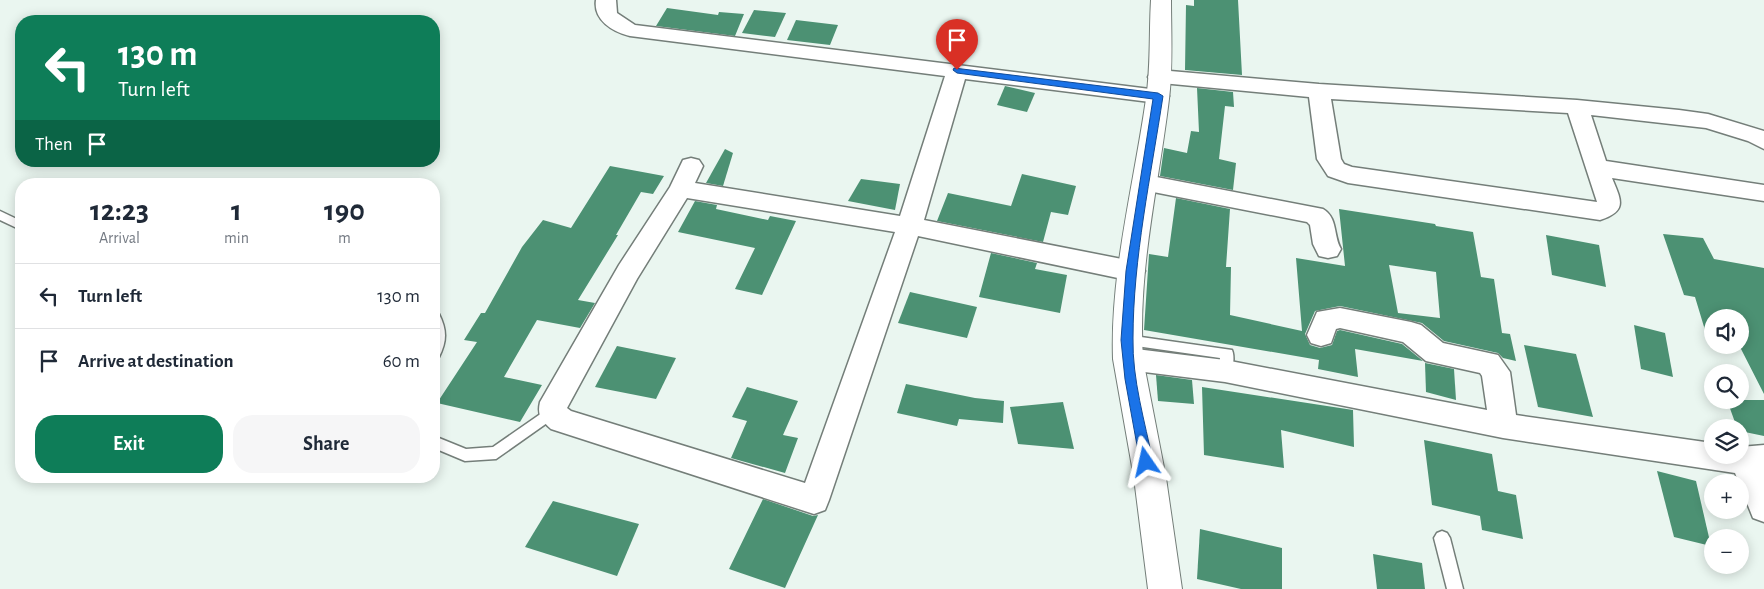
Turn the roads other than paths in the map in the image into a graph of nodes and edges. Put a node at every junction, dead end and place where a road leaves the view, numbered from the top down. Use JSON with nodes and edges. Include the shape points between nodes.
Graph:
{"nodes":[{"id":1,"x":606,"y":0,"type":"edge"},
{"id":2,"x":1161,"y":0,"type":"edge"},
{"id":3,"x":957,"y":70,"type":"junction"},
{"id":4,"x":1158,"y":87,"type":"junction"},
{"id":5,"x":1319,"y":91,"type":"junction"},
{"id":6,"x":1577,"y":107,"type":"junction"},
{"id":7,"x":1764,"y":141,"type":"edge"},
{"id":8,"x":1596,"y":168,"type":"junction"},
{"id":9,"x":1146,"y":183,"type":"junction"},
{"id":10,"x":1764,"y":193,"type":"edge"},
{"id":11,"x":0,"y":215,"type":"edge"},
{"id":12,"x":15,"y":223,"type":"edge"},
{"id":13,"x":909,"y":226,"type":"junction"},
{"id":14,"x":1328,"y":249,"type":"dead end"},
{"id":15,"x":1132,"y":271,"type":"junction"},
{"id":16,"x":440,"y":327,"type":"edge"},
{"id":17,"x":1321,"y":335,"type":"dead end"},
{"id":18,"x":440,"y":340,"type":"edge"},
{"id":19,"x":1127,"y":350,"type":"junction"},
{"id":20,"x":552,"y":412,"type":"junction"},
{"id":21,"x":1503,"y":426,"type":"junction"},
{"id":22,"x":440,"y":445,"type":"edge"},
{"id":23,"x":1755,"y":459,"type":"edge"},
{"id":24,"x":1764,"y":508,"type":"edge"},
{"id":25,"x":1442,"y":538,"type":"dead end"},
{"id":26,"x":1165,"y":589,"type":"edge"},
{"id":27,"x":1455,"y":589,"type":"edge"}],
"edges":[{"from":1,"to":3,"type":"street","via":[[606,14],[630,30]]},
{"from":2,"to":4,"type":"street"},
{"from":3,"to":4,"type":"street"},
{"from":3,"to":13,"type":"street"},
{"from":4,"to":5,"type":"street"},
{"from":4,"to":9,"type":"street"},
{"from":5,"to":6,"type":"street"},
{"from":5,"to":8,"type":"street","via":[[1329,159],[1336,170],[1348,175],[1600,211],[1610,201]]},
{"from":6,"to":7,"type":"street","via":[[1695,118]]},
{"from":6,"to":8,"type":"street"},
{"from":8,"to":10,"type":"street"},
{"from":9,"to":14,"type":"street","via":[[1314,214],[1322,221],[1323,240]]},
{"from":9,"to":15,"type":"street"},
{"from":11,"to":12,"type":"lane"},
{"from":13,"to":15,"type":"street"},
{"from":13,"to":20,"type":"street","via":[[686,178],[554,402]]},
{"from":13,"to":20,"type":"street","via":[[814,500],[561,420]]},
{"from":15,"to":19,"type":"street"},
{"from":16,"to":18,"type":"lane"},
{"from":17,"to":21,"type":"street","via":[[1326,318],[1340,318],[1411,333],[1436,352],[1488,363],[1496,372]]},
{"from":19,"to":21,"type":"street"},
{"from":19,"to":26,"type":"street","via":[[1150,478]]},
{"from":20,"to":22,"type":"lane","via":[[496,453],[465,455]]},
{"from":21,"to":23,"type":"street"},
{"from":23,"to":24,"type":"street"},
{"from":25,"to":27,"type":"lane"}]}
